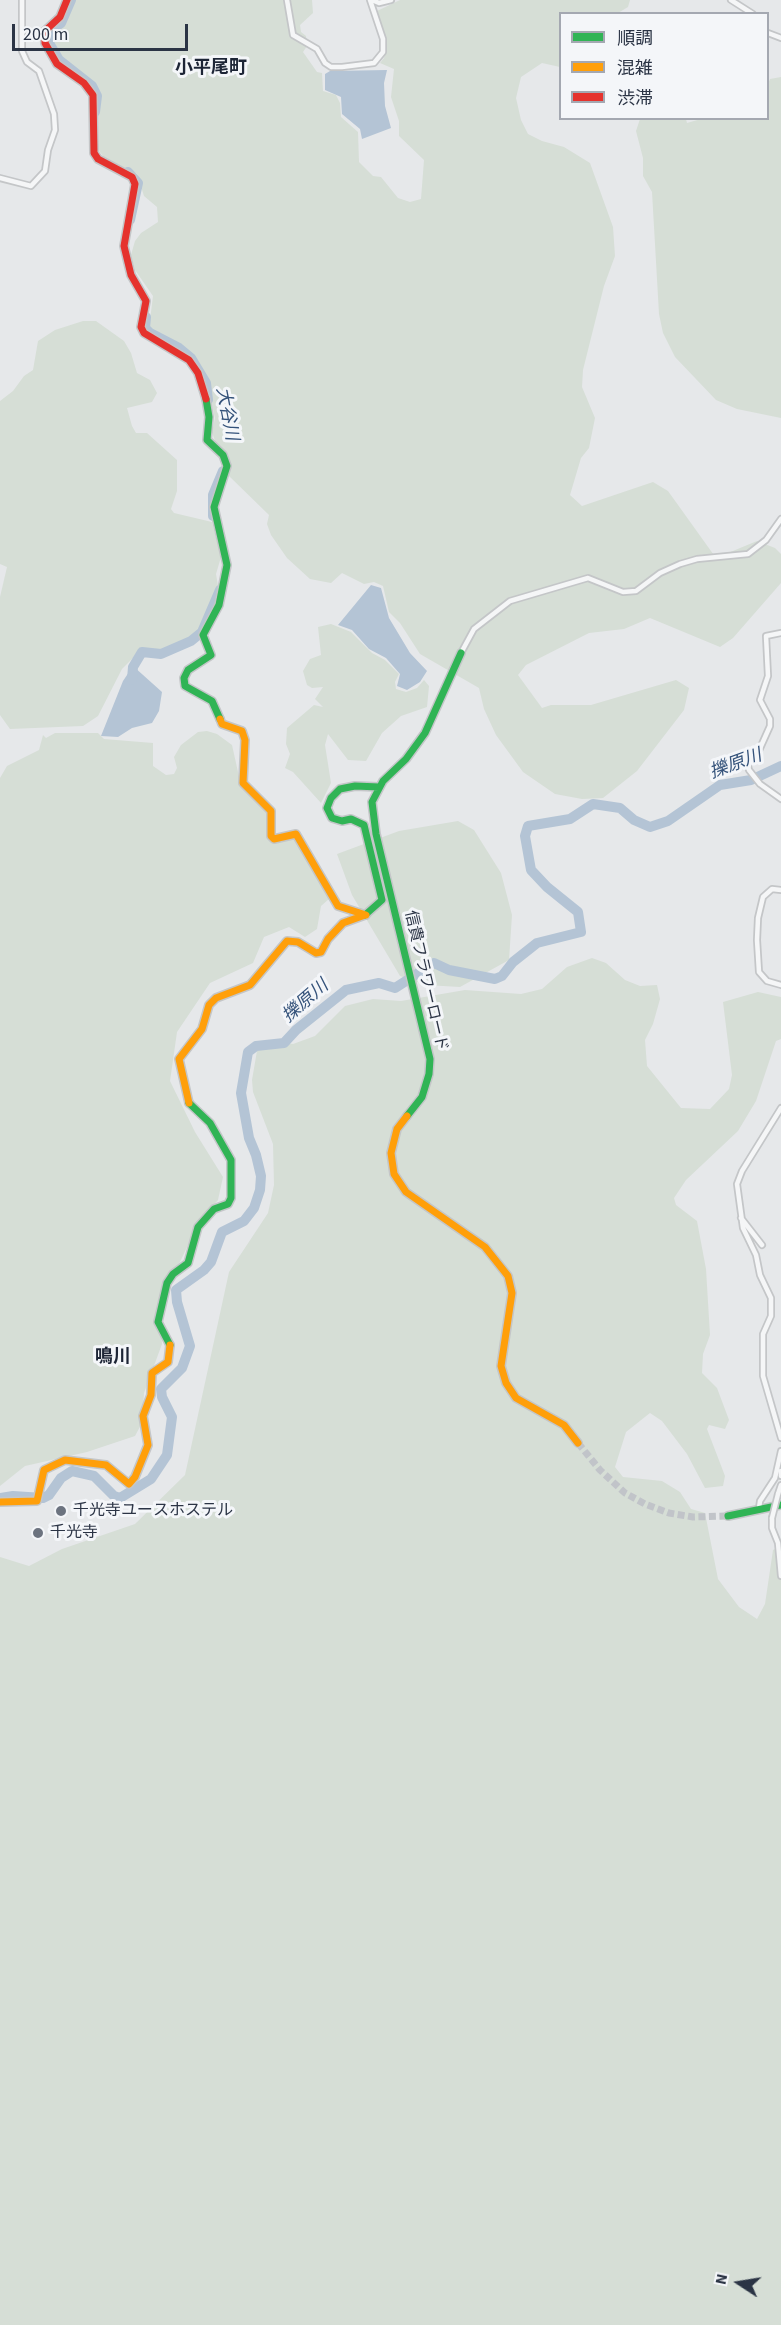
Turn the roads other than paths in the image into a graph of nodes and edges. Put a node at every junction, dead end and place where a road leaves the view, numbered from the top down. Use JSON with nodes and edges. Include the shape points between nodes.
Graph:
{"nodes":[{"id":1,"x":22,"y":0,"type":"edge"},
{"id":2,"x":67,"y":0,"type":"edge"},
{"id":3,"x":288,"y":0,"type":"edge"},
{"id":4,"x":371,"y":0,"type":"edge"},
{"id":5,"x":391,"y":0,"type":"edge"},
{"id":6,"x":731,"y":0,"type":"edge"},
{"id":7,"x":750,"y":12,"type":"edge"},
{"id":8,"x":0,"y":178,"type":"edge"},
{"id":9,"x":781,"y":519,"type":"edge"},
{"id":10,"x":781,"y":633,"type":"edge"},
{"id":11,"x":461,"y":653,"type":"joint"},
{"id":12,"x":379,"y":787,"type":"junction"},
{"id":13,"x":781,"y":800,"type":"edge"},
{"id":14,"x":781,"y":891,"type":"edge"},
{"id":15,"x":366,"y":915,"type":"junction"},
{"id":16,"x":781,"y":985,"type":"edge"},
{"id":17,"x":781,"y":1108,"type":"edge"},
{"id":18,"x":740,"y":1216,"type":"junction"},
{"id":19,"x":762,"y":1245,"type":"dead end"},
{"id":20,"x":781,"y":1438,"type":"edge"},
{"id":21,"x":578,"y":1443,"type":"tunnel mouth"},
{"id":22,"x":781,"y":1453,"type":"edge"},
{"id":23,"x":781,"y":1485,"type":"edge"},
{"id":24,"x":0,"y":1502,"type":"edge"},
{"id":25,"x":781,"y":1505,"type":"edge"},
{"id":26,"x":759,"y":1508,"type":"junction"},
{"id":27,"x":728,"y":1516,"type":"tunnel mouth"},
{"id":28,"x":781,"y":1576,"type":"edge"}],
"edges":[{"from":1,"to":8,"type":"street","via":[[22,51],[27,62],[39,71],[54,114],[55,130],[45,171],[31,186]]},
{"from":2,"to":15,"type":"street","via":[[60,17],[45,32],[45,44],[57,64],[84,83],[93,95],[94,153],[132,177],[135,184],[124,246],[131,275],[146,302],[141,327],[144,333],[189,360],[198,373],[209,417],[207,440],[226,460],[214,507],[227,565],[224,588],[203,635],[210,657],[188,670],[185,686],[209,698],[222,724],[242,731],[243,783],[271,811],[271,836],[274,839],[296,834],[338,906]]},
{"from":3,"to":4,"type":"street","via":[[293,35],[317,49],[325,63],[342,67],[374,63],[383,52]]},
{"from":4,"to":5,"type":"street"},
{"from":6,"to":7,"type":"street"},
{"from":9,"to":11,"type":"street","via":[[766,540],[748,554],[680,564],[636,591],[623,592],[588,578],[510,601],[474,629]]},
{"from":10,"to":13,"type":"street","via":[[766,636],[768,676],[760,700],[770,726],[757,754],[747,762],[760,784]]},
{"from":11,"to":12,"type":"street","via":[[421,740]]},
{"from":12,"to":15,"type":"street","via":[[340,789],[327,808],[332,818],[351,819],[364,825],[382,900]]},
{"from":12,"to":21,"type":"street","name":"信貴フラワーロード","via":[[372,802],[372,816],[430,1059],[424,1091],[393,1140],[394,1174],[406,1192],[484,1247],[508,1276],[512,1293],[501,1366],[506,1383],[516,1398],[564,1425]]},
{"from":14,"to":16,"type":"street","via":[[772,889],[763,897],[757,940],[759,972],[767,981]]},
{"from":15,"to":24,"type":"street","via":[[343,923],[321,952],[287,941],[250,985],[216,998],[209,1005],[202,1029],[181,1054],[187,1100],[210,1123],[231,1160],[231,1198],[198,1227],[188,1263],[167,1283],[158,1323],[170,1342],[168,1362],[152,1373],[151,1395],[143,1416],[148,1445],[132,1482],[129,1484],[106,1465],[65,1460],[44,1470],[37,1501]]},
{"from":17,"to":18,"type":"street","via":[[737,1182]]},
{"from":18,"to":19,"type":"street"},
{"from":18,"to":20,"type":"street","via":[[771,1298],[771,1316],[763,1335],[763,1376]]},
{"from":22,"to":26,"type":"street","via":[[775,1478]]},
{"from":23,"to":28,"type":"street","bridge":true,"via":[[772,1518]]},
{"from":25,"to":26,"type":"street"},
{"from":26,"to":27,"type":"street"}]}
